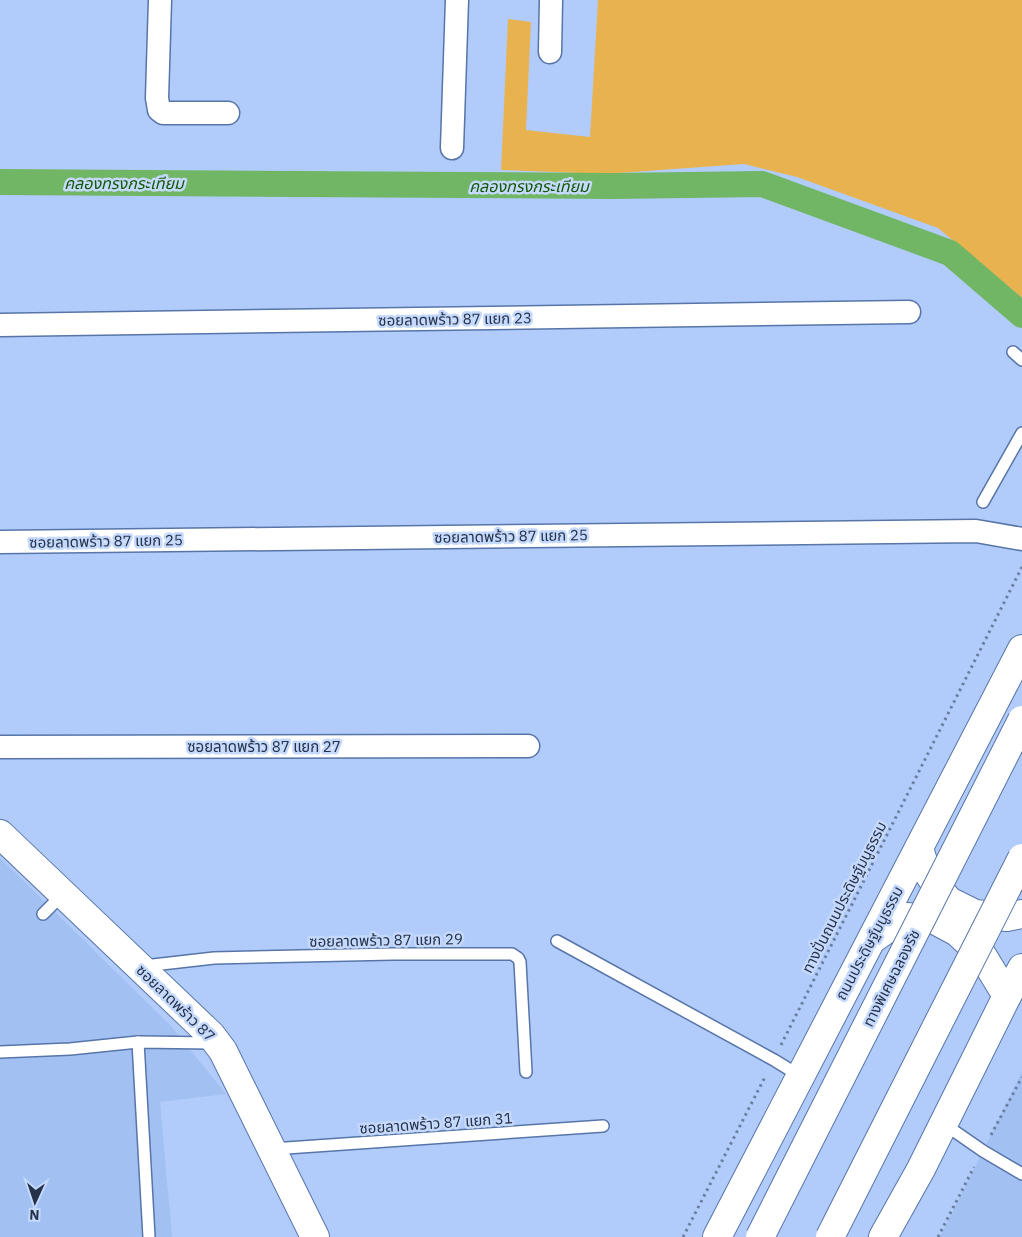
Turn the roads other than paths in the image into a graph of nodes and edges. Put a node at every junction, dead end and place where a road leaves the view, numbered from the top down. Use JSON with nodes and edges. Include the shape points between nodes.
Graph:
{"nodes":[{"id":1,"x":160,"y":0,"type":"edge"},
{"id":2,"x":456,"y":0,"type":"edge"},
{"id":3,"x":551,"y":0,"type":"edge"},
{"id":4,"x":550,"y":52,"type":"dead end"},
{"id":5,"x":228,"y":113,"type":"dead end"},
{"id":6,"x":452,"y":148,"type":"dead end"},
{"id":7,"x":909,"y":312,"type":"dead end"},
{"id":8,"x":0,"y":325,"type":"edge"},
{"id":9,"x":1013,"y":352,"type":"dead end"},
{"id":10,"x":1022,"y":360,"type":"edge"},
{"id":11,"x":1022,"y":433,"type":"edge"},
{"id":12,"x":983,"y":502,"type":"dead end"},
{"id":13,"x":1022,"y":539,"type":"edge"},
{"id":14,"x":0,"y":542,"type":"edge"},
{"id":15,"x":1022,"y":649,"type":"edge"},
{"id":16,"x":1022,"y":720,"type":"edge"},
{"id":17,"x":528,"y":746,"type":"dead end"},
{"id":18,"x":0,"y":747,"type":"edge"},
{"id":19,"x":0,"y":834,"type":"edge"},
{"id":20,"x":919,"y":848,"type":"junction"},
{"id":21,"x":1022,"y":858,"type":"edge"},
{"id":22,"x":63,"y":894,"type":"junction"},
{"id":23,"x":43,"y":914,"type":"dead end"},
{"id":24,"x":1022,"y":914,"type":"edge"},
{"id":25,"x":871,"y":940,"type":"junction"},
{"id":26,"x":557,"y":941,"type":"dead end"},
{"id":27,"x":140,"y":967,"type":"junction"},
{"id":28,"x":1022,"y":968,"type":"edge"},
{"id":29,"x":1007,"y":996,"type":"junction"},
{"id":30,"x":138,"y":1042,"type":"junction"},
{"id":31,"x":218,"y":1043,"type":"junction"},
{"id":32,"x":0,"y":1052,"type":"edge"},
{"id":33,"x":526,"y":1072,"type":"dead end"},
{"id":34,"x":800,"y":1076,"type":"junction"},
{"id":35,"x":944,"y":1124,"type":"junction"},
{"id":36,"x":603,"y":1126,"type":"dead end"},
{"id":37,"x":272,"y":1149,"type":"junction"},
{"id":38,"x":1022,"y":1174,"type":"edge"},
{"id":39,"x":149,"y":1237,"type":"edge"},
{"id":40,"x":315,"y":1237,"type":"edge"},
{"id":41,"x":717,"y":1237,"type":"edge"},
{"id":42,"x":760,"y":1237,"type":"edge"},
{"id":43,"x":830,"y":1237,"type":"edge"},
{"id":44,"x":883,"y":1237,"type":"edge"}],
"edges":[{"from":1,"to":5,"type":"street","via":[[159,110],[163,113]]},
{"from":2,"to":6,"type":"street"},
{"from":3,"to":4,"type":"street"},
{"from":7,"to":8,"type":"street","name":"ซอยลาดพร้าว 87 แยก 23"},
{"from":9,"to":10,"type":"lane"},
{"from":11,"to":12,"type":"lane"},
{"from":13,"to":14,"type":"street","name":"ซอยลาดพร้าว 87 แยก 25","via":[[976,531]]},
{"from":15,"to":20,"type":"main road","name":"ถนนประดิษฐ์มนูธรรม"},
{"from":16,"to":42,"type":"main road","name":"ทางพิเศษฉลองรัช","bridge":true},
{"from":17,"to":18,"type":"street","name":"ซอยลาดพร้าว 87 แยก 27"},
{"from":19,"to":22,"type":"main road","name":"ซอยลาดพร้าว 87"},
{"from":20,"to":24,"type":"main road","via":[[925,868],[949,901],[975,914],[1007,917]]},
{"from":20,"to":25,"type":"main road","name":"ถนนประดิษฐ์มนูธรรม"},
{"from":21,"to":43,"type":"main road","bridge":true},
{"from":22,"to":23,"type":"lane"},
{"from":22,"to":27,"type":"main road","name":"ซอยลาดพร้าว 87"},
{"from":25,"to":29,"type":"main road","via":[[904,917],[931,918],[957,932],[982,955]]},
{"from":25,"to":34,"type":"main road","name":"ถนนประดิษฐ์มนูธรรม"},
{"from":26,"to":34,"type":"lane"},
{"from":27,"to":31,"type":"main road","name":"ซอยลาดพร้าว 87"},
{"from":27,"to":33,"type":"lane","name":"ซอยลาดพร้าว 87 แยก 29","via":[[214,958],[512,954],[520,962]]},
{"from":28,"to":29,"type":"main road"},
{"from":29,"to":35,"type":"main road"},
{"from":30,"to":31,"type":"lane"},
{"from":30,"to":32,"type":"lane"},
{"from":30,"to":39,"type":"lane"},
{"from":31,"to":37,"type":"main road","name":"ซอยลาดพร้าว 87"},
{"from":34,"to":41,"type":"main road","name":"ถนนประดิษฐ์มนูธรรม"},
{"from":35,"to":38,"type":"lane"},
{"from":35,"to":44,"type":"main road"},
{"from":36,"to":37,"type":"lane","name":"ซอยลาดพร้าว 87 แยก 31"},
{"from":37,"to":40,"type":"main road","name":"ซอยลาดพร้าว 87"}]}
